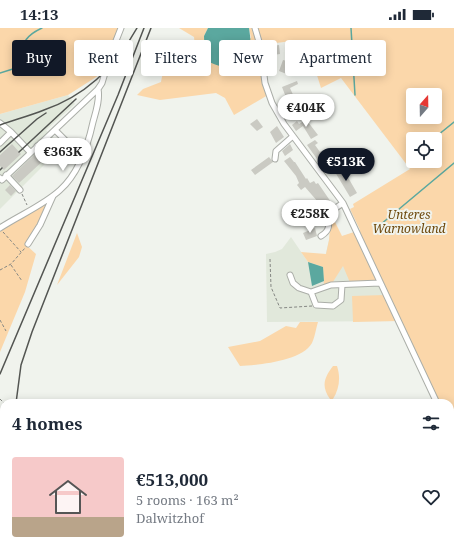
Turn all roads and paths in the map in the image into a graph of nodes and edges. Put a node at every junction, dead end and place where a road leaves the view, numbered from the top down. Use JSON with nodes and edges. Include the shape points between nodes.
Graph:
{"nodes":[{"id":1,"x":121,"y":28,"type":"edge"},
{"id":2,"x":255,"y":28,"type":"edge"},
{"id":3,"x":98,"y":89,"type":"junction"},
{"id":4,"x":0,"y":123,"type":"edge"},
{"id":5,"x":55,"y":130,"type":"junction"},
{"id":6,"x":11,"y":132,"type":"junction"},
{"id":7,"x":293,"y":136,"type":"junction"},
{"id":8,"x":0,"y":143,"type":"edge"},
{"id":9,"x":37,"y":146,"type":"junction"},
{"id":10,"x":73,"y":148,"type":"dead end"},
{"id":11,"x":30,"y":152,"type":"junction"},
{"id":12,"x":45,"y":154,"type":"dead end"},
{"id":13,"x":275,"y":159,"type":"dead end"},
{"id":14,"x":6,"y":175,"type":"junction"},
{"id":15,"x":0,"y":178,"type":"edge"},
{"id":16,"x":20,"y":190,"type":"joint"},
{"id":17,"x":54,"y":195,"type":"junction"},
{"id":18,"x":343,"y":203,"type":"junction"},
{"id":19,"x":29,"y":210,"type":"junction"},
{"id":20,"x":1,"y":230,"type":"edge"},
{"id":21,"x":321,"y":236,"type":"dead end"},
{"id":22,"x":28,"y":244,"type":"joint"},
{"id":23,"x":21,"y":252,"type":"junction"},
{"id":24,"x":270,"y":259,"type":"dead end"},
{"id":25,"x":11,"y":264,"type":"junction"},
{"id":26,"x":0,"y":270,"type":"edge"},
{"id":27,"x":290,"y":276,"type":"dead end"},
{"id":28,"x":22,"y":281,"type":"dead end"},
{"id":29,"x":380,"y":283,"type":"junction"},
{"id":30,"x":342,"y":285,"type":"junction"},
{"id":31,"x":311,"y":292,"type":"junction"},
{"id":32,"x":316,"y":305,"type":"junction"},
{"id":33,"x":0,"y":320,"type":"edge"},
{"id":34,"x":6,"y":331,"type":"dead end"},
{"id":35,"x":435,"y":399,"type":"edge"}],
"edges":[{"from":1,"to":3,"type":"street"},
{"from":2,"to":7,"type":"street","via":[[268,95],[276,112]]},
{"from":3,"to":5,"type":"street"},
{"from":3,"to":17,"type":"street","via":[[99,96],[84,153],[69,178]]},
{"from":4,"to":6,"type":"street"},
{"from":5,"to":9,"type":"street"},
{"from":5,"to":10,"type":"street"},
{"from":6,"to":8,"type":"street"},
{"from":6,"to":11,"type":"street"},
{"from":7,"to":13,"type":"street","via":[[276,151]]},
{"from":7,"to":18,"type":"street"},
{"from":9,"to":11,"type":"street"},
{"from":9,"to":12,"type":"street"},
{"from":11,"to":14,"type":"street"},
{"from":14,"to":15,"type":"street","via":[[2,180]]},
{"from":14,"to":16,"type":"street"},
{"from":16,"to":19,"type":"path"},
{"from":17,"to":19,"type":"street"},
{"from":17,"to":22,"type":"street","via":[[40,226]]},
{"from":18,"to":21,"type":"street","via":[[327,214],[330,224],[326,233]]},
{"from":18,"to":29,"type":"street"},
{"from":19,"to":20,"type":"street"},
{"from":20,"to":23,"type":"path"},
{"from":22,"to":23,"type":"path"},
{"from":23,"to":25,"type":"path"},
{"from":24,"to":32,"type":"path","via":[[271,287],[280,308]]},
{"from":25,"to":26,"type":"path"},
{"from":25,"to":28,"type":"path"},
{"from":27,"to":31,"type":"street","via":[[299,288]]},
{"from":29,"to":30,"type":"street"},
{"from":29,"to":35,"type":"street"},
{"from":30,"to":31,"type":"street","via":[[331,284]]},
{"from":30,"to":32,"type":"street","via":[[341,300],[338,304]]},
{"from":31,"to":32,"type":"street"},
{"from":33,"to":34,"type":"path"}]}
